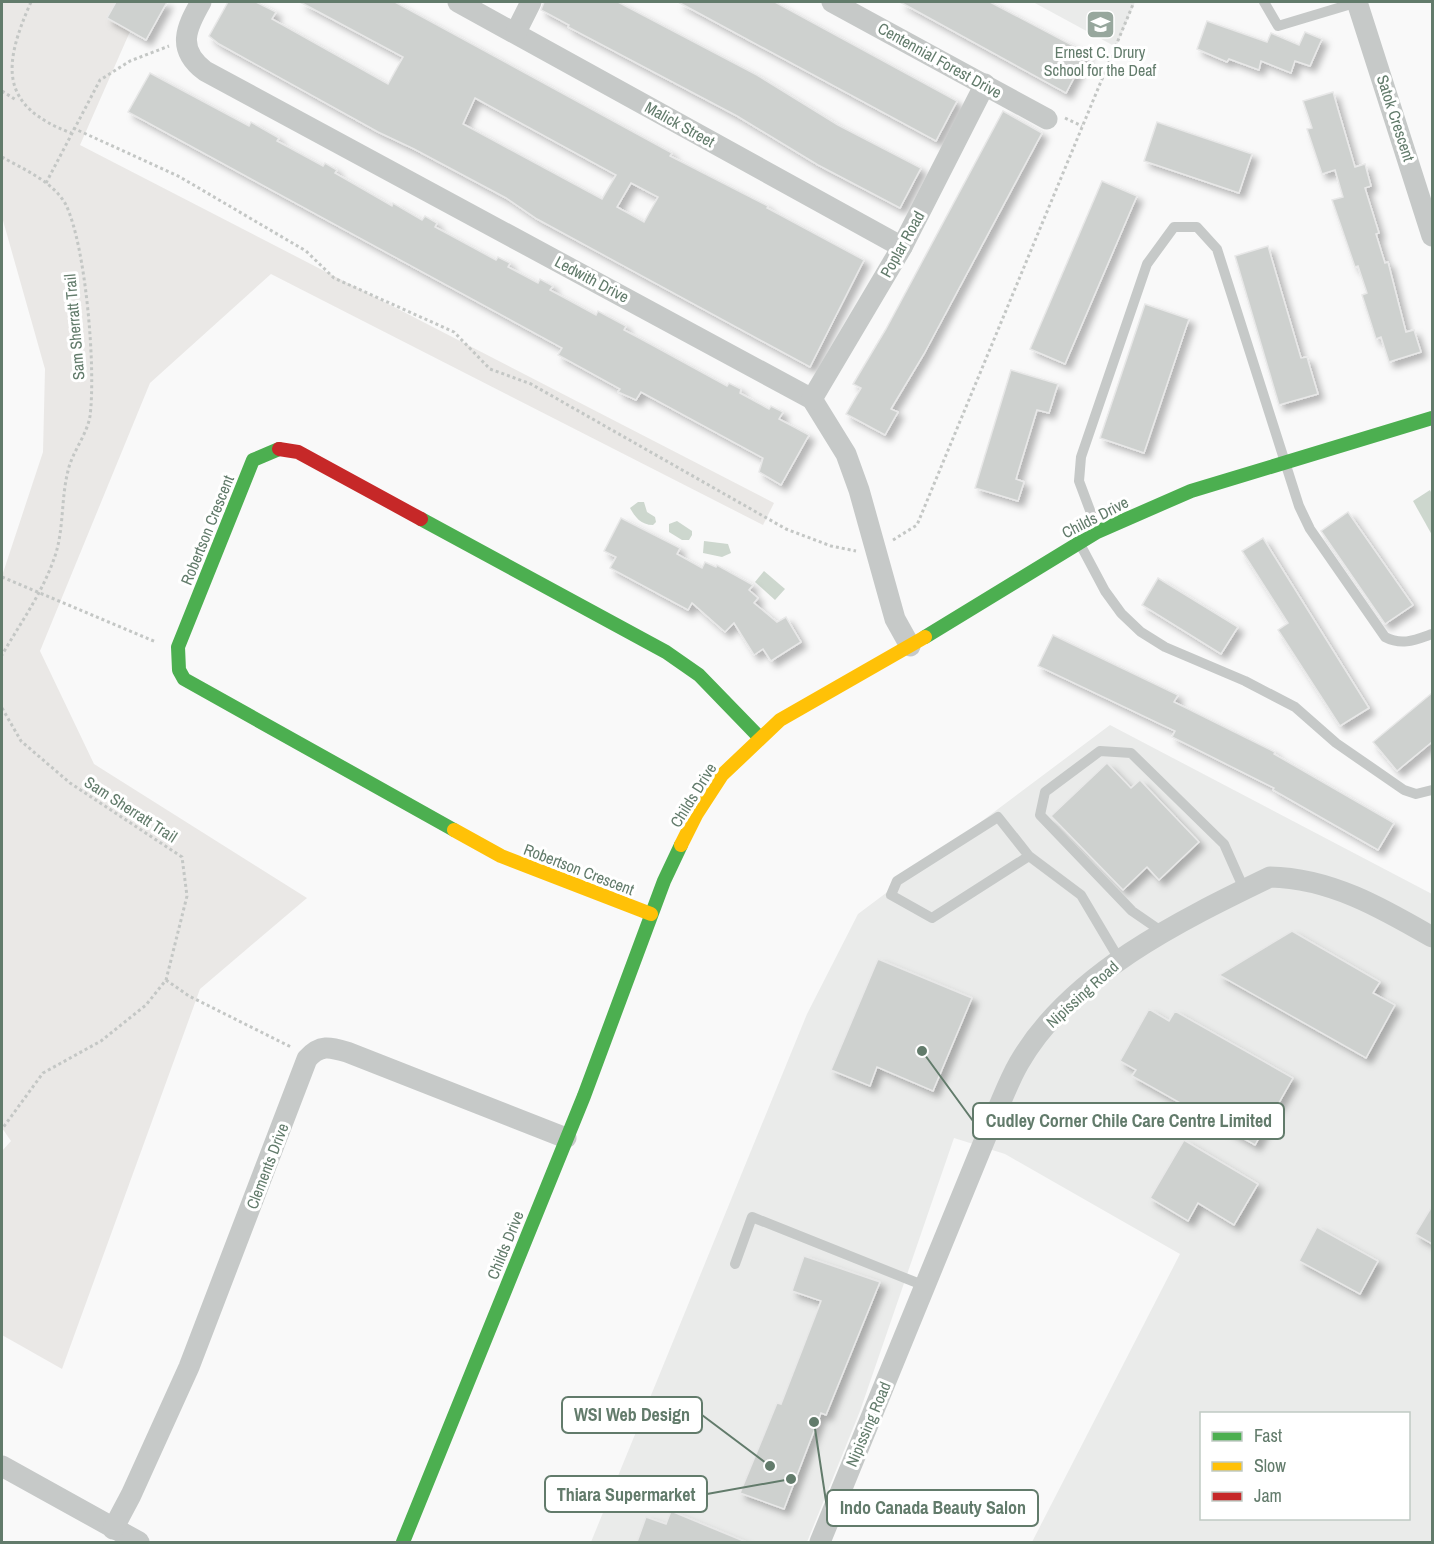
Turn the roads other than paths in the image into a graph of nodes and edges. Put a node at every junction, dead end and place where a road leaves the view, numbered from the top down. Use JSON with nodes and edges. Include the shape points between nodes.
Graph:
{"nodes":[{"id":1,"x":201,"y":2,"type":"edge"},
{"id":2,"x":458,"y":2,"type":"edge"},
{"id":3,"x":531,"y":2,"type":"edge"},
{"id":4,"x":832,"y":2,"type":"edge"},
{"id":5,"x":1264,"y":2,"type":"edge"},
{"id":6,"x":1357,"y":2,"type":"edge"},
{"id":7,"x":516,"y":32,"type":"junction"},
{"id":8,"x":985,"y":84,"type":"junction"},
{"id":9,"x":1047,"y":119,"type":"dead end"},
{"id":10,"x":1432,"y":236,"type":"edge"},
{"id":11,"x":902,"y":247,"type":"junction"},
{"id":12,"x":812,"y":399,"type":"junction"},
{"id":13,"x":1432,"y":418,"type":"edge"},
{"id":14,"x":1284,"y":464,"type":"junction"},
{"id":15,"x":1097,"y":532,"type":"junction"},
{"id":16,"x":1079,"y":543,"type":"junction"},
{"id":17,"x":1432,"y":634,"type":"edge"},
{"id":18,"x":910,"y":646,"type":"junction"},
{"id":19,"x":759,"y":737,"type":"junction"},
{"id":20,"x":1432,"y":790,"type":"edge"},
{"id":21,"x":1029,"y":856,"type":"junction"},
{"id":22,"x":1244,"y":890,"type":"junction"},
{"id":23,"x":651,"y":914,"type":"junction"},
{"id":24,"x":1164,"y":934,"type":"junction"},
{"id":25,"x":1432,"y":936,"type":"edge"},
{"id":26,"x":1119,"y":959,"type":"junction"},
{"id":27,"x":566,"y":1138,"type":"junction"},
{"id":28,"x":735,"y":1264,"type":"dead end"},
{"id":29,"x":925,"y":1286,"type":"junction"},
{"id":30,"x":2,"y":1466,"type":"edge"},
{"id":31,"x":113,"y":1529,"type":"junction"},
{"id":32,"x":139,"y":1542,"type":"edge"},
{"id":33,"x":403,"y":1542,"type":"edge"},
{"id":34,"x":820,"y":1542,"type":"edge"}],
"edges":[{"from":1,"to":12,"type":"street","name":"Ledwith Drive","via":[[186,30],[186,39],[191,55],[205,71]]},
{"from":2,"to":7,"type":"street","name":"Malick Street"},
{"from":3,"to":7,"type":"street"},
{"from":4,"to":8,"type":"street","name":"Centennial Forest Drive"},
{"from":5,"to":6,"type":"lane","via":[[1278,26]]},
{"from":6,"to":10,"type":"street","name":"Satok Crescent"},
{"from":7,"to":11,"type":"street","name":"Malick Street"},
{"from":8,"to":9,"type":"street","name":"Centennial Forest Drive"},
{"from":8,"to":11,"type":"street","name":"Poplar Road"},
{"from":11,"to":12,"type":"street","name":"Poplar Road"},
{"from":12,"to":18,"type":"street","name":"Ledwith Drive","via":[[846,454],[896,619]]},
{"from":13,"to":14,"type":"street","name":"Childs Drive"},
{"from":14,"to":15,"type":"street","name":"Childs Drive","via":[[1191,491]]},
{"from":14,"to":15,"type":"lane","via":[[1217,249],[1197,227],[1174,228],[1148,264],[1081,457],[1079,481]]},
{"from":14,"to":17,"type":"lane","via":[[1310,529],[1384,637],[1406,643]]},
{"from":15,"to":16,"type":"street","name":"Childs Drive"},
{"from":16,"to":18,"type":"street","name":"Childs Drive"},
{"from":16,"to":20,"type":"lane","via":[[1105,591],[1141,632],[1295,707],[1336,743],[1404,790],[1416,794]]},
{"from":18,"to":19,"type":"street","name":"Childs Drive","via":[[780,720]]},
{"from":19,"to":23,"type":"street","name":"Childs Drive","via":[[722,775],[696,815]]},
{"from":19,"to":23,"type":"street","name":"Robertson Crescent","via":[[699,675],[666,652],[301,453],[282,446],[253,460],[178,647],[178,670],[184,679],[501,856]]},
{"from":21,"to":21,"type":"lane","via":[[998,817],[897,881],[891,895],[932,918]]},
{"from":21,"to":26,"type":"lane","via":[[1081,895]]},
{"from":22,"to":24,"type":"street","name":"Nipissing Road"},
{"from":22,"to":24,"type":"lane","via":[[1224,844],[1131,753],[1100,751],[1045,792],[1040,815],[1132,911]]},
{"from":22,"to":25,"type":"street","name":"Nipissing Road","via":[[1270,877],[1294,877],[1368,900]]},
{"from":23,"to":27,"type":"street","name":"Childs Drive"},
{"from":24,"to":26,"type":"street","name":"Nipissing Road"},
{"from":26,"to":29,"type":"street","name":"Nipissing Road","via":[[1055,1015],[1018,1064]]},
{"from":27,"to":31,"type":"street","name":"Clements Drive","via":[[347,1052],[326,1046],[316,1049],[307,1059],[189,1367]]},
{"from":27,"to":33,"type":"street","name":"Childs Drive"},
{"from":28,"to":29,"type":"lane","via":[[752,1217]]},
{"from":29,"to":34,"type":"street","name":"Nipissing Road"},
{"from":30,"to":31,"type":"street"},
{"from":31,"to":32,"type":"street"}]}
